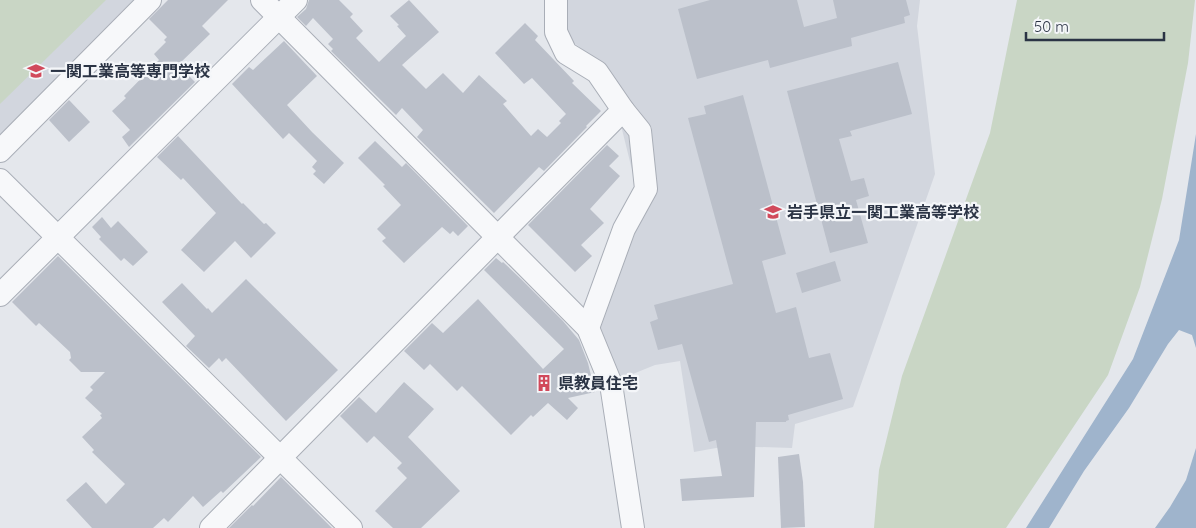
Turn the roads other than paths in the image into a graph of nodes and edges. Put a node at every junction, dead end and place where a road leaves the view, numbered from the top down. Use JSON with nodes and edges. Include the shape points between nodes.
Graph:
{"nodes":[{"id":1,"x":150,"y":0,"type":"edge"},
{"id":2,"x":262,"y":0,"type":"edge"},
{"id":3,"x":296,"y":0,"type":"edge"},
{"id":4,"x":556,"y":0,"type":"edge"},
{"id":5,"x":278,"y":17,"type":"junction"},
{"id":6,"x":623,"y":110,"type":"junction"},
{"id":7,"x":0,"y":151,"type":"edge"},
{"id":8,"x":0,"y":180,"type":"edge"},
{"id":9,"x":59,"y":237,"type":"junction"},
{"id":10,"x":498,"y":237,"type":"junction"},
{"id":11,"x":0,"y":295,"type":"edge"},
{"id":12,"x":588,"y":328,"type":"junction"},
{"id":13,"x":281,"y":458,"type":"junction"},
{"id":14,"x":212,"y":528,"type":"edge"},
{"id":15,"x":351,"y":528,"type":"edge"},
{"id":16,"x":633,"y":528,"type":"edge"}],
"edges":[{"from":1,"to":7,"type":"street"},
{"from":2,"to":5,"type":"street"},
{"from":3,"to":5,"type":"street"},
{"from":4,"to":6,"type":"street","via":[[556,32],[566,53],[596,72]]},
{"from":5,"to":9,"type":"street"},
{"from":5,"to":10,"type":"street"},
{"from":6,"to":10,"type":"street"},
{"from":6,"to":12,"type":"street","via":[[640,130],[646,189],[624,229]]},
{"from":8,"to":9,"type":"street"},
{"from":9,"to":11,"type":"street"},
{"from":9,"to":13,"type":"street"},
{"from":10,"to":12,"type":"street"},
{"from":10,"to":13,"type":"street"},
{"from":12,"to":16,"type":"street","via":[[611,384]]},
{"from":13,"to":14,"type":"street"},
{"from":13,"to":15,"type":"street"}]}
